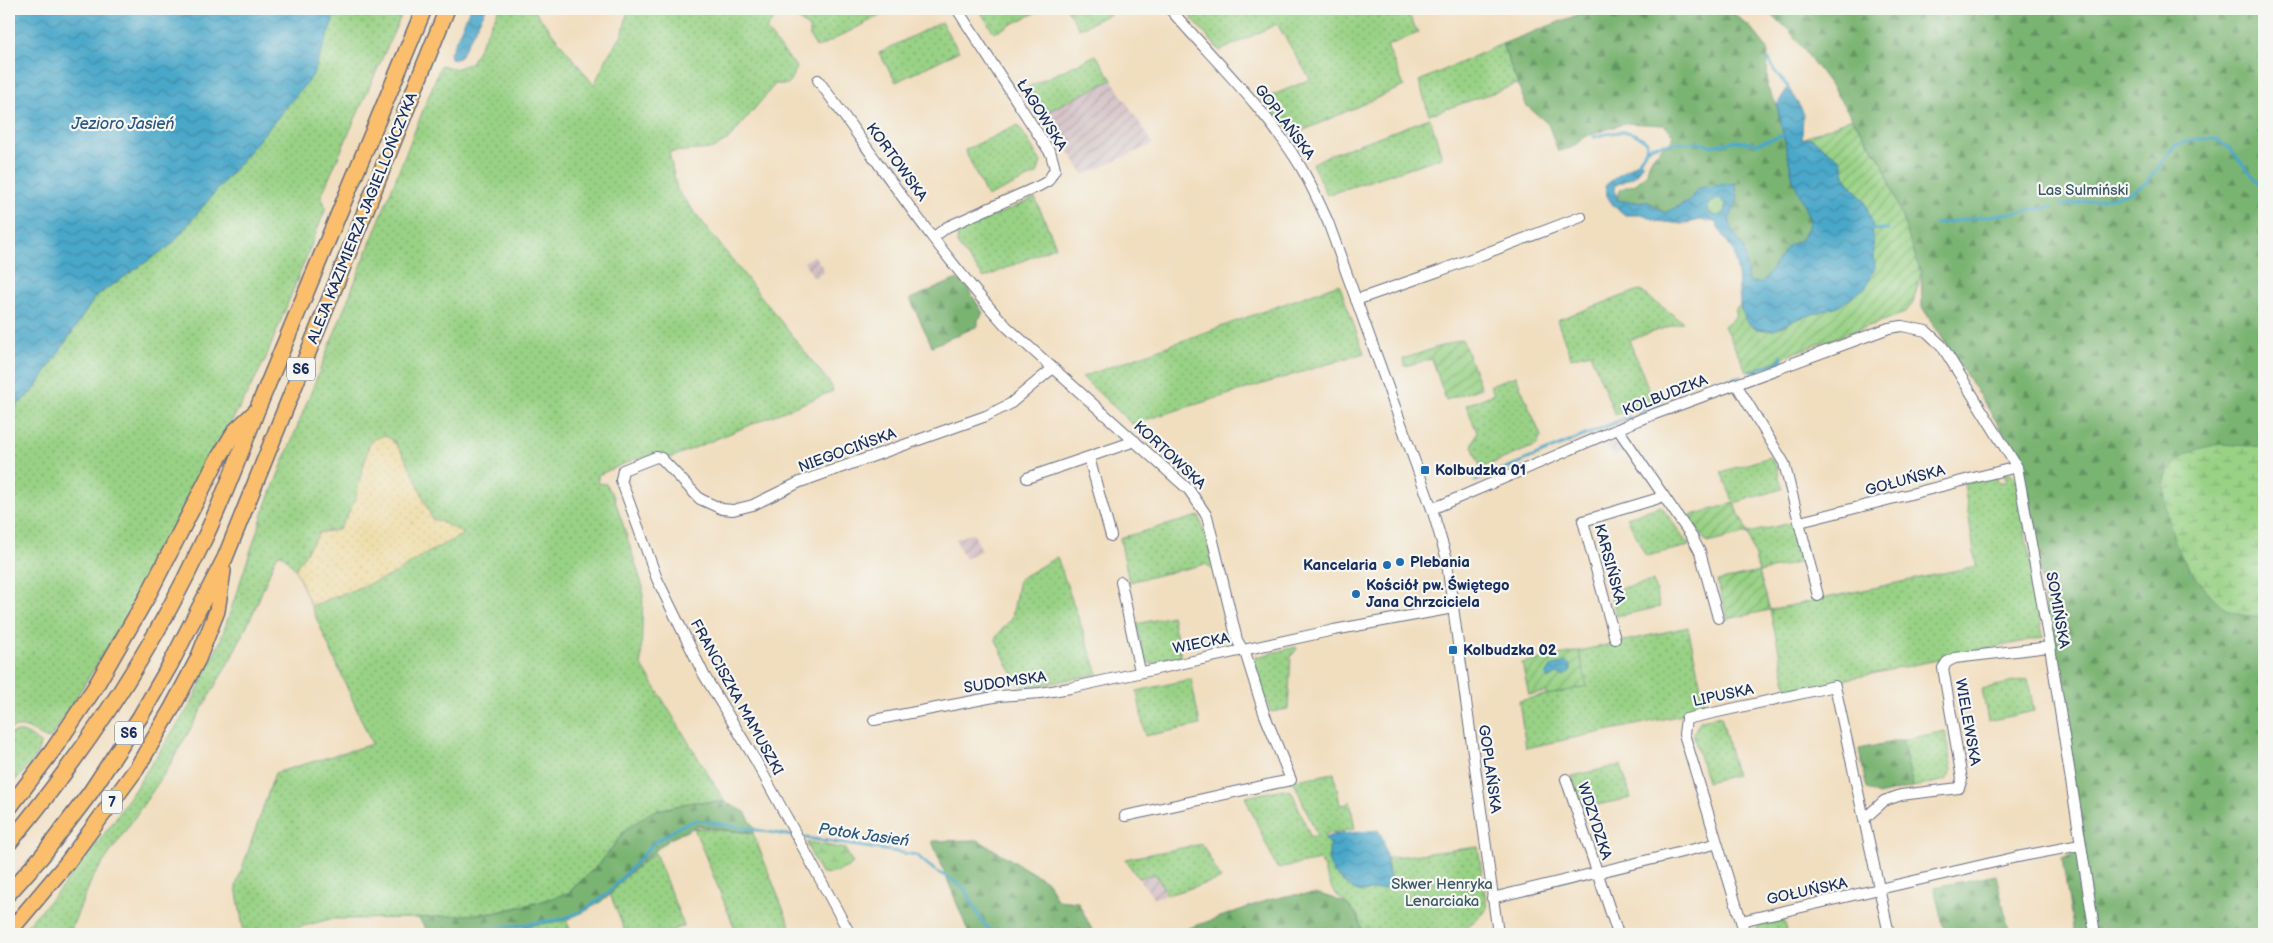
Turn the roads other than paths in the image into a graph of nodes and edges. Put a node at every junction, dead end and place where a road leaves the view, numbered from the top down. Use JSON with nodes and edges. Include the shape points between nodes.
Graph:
{"nodes":[{"id":1,"x":424,"y":9,"type":"edge"},
{"id":2,"x":447,"y":9,"type":"edge"},
{"id":3,"x":957,"y":9,"type":"edge"},
{"id":4,"x":1170,"y":9,"type":"edge"},
{"id":5,"x":818,"y":80,"type":"dead end"},
{"id":6,"x":1581,"y":217,"type":"dead end"},
{"id":7,"x":934,"y":237,"type":"junction"},
{"id":8,"x":1356,"y":300,"type":"junction"},
{"id":9,"x":1914,"y":327,"type":"joint"},
{"id":10,"x":1052,"y":368,"type":"junction"},
{"id":11,"x":1736,"y":384,"type":"junction"},
{"id":12,"x":257,"y":410,"type":"junction"},
{"id":13,"x":1618,"y":429,"type":"junction"},
{"id":14,"x":1135,"y":441,"type":"junction"},
{"id":15,"x":656,"y":457,"type":"joint"},
{"id":16,"x":1089,"y":458,"type":"junction"},
{"id":17,"x":2017,"y":467,"type":"junction"},
{"id":18,"x":1027,"y":478,"type":"dead end"},
{"id":19,"x":1663,"y":495,"type":"junction"},
{"id":20,"x":1432,"y":509,"type":"junction"},
{"id":21,"x":1800,"y":522,"type":"junction"},
{"id":22,"x":1111,"y":536,"type":"dead end"},
{"id":23,"x":225,"y":558,"type":"junction"},
{"id":24,"x":1121,"y":582,"type":"dead end"},
{"id":25,"x":1818,"y":596,"type":"dead end"},
{"id":26,"x":1453,"y":608,"type":"junction"},
{"id":27,"x":1718,"y":618,"type":"dead end"},
{"id":28,"x":1615,"y":639,"type":"dead end"},
{"id":29,"x":2050,"y":647,"type":"junction"},
{"id":30,"x":1244,"y":650,"type":"junction"},
{"id":31,"x":1140,"y":671,"type":"junction"},
{"id":32,"x":874,"y":720,"type":"dead end"},
{"id":33,"x":1566,"y":779,"type":"dead end"},
{"id":34,"x":12,"y":801,"type":"edge"},
{"id":35,"x":1124,"y":816,"type":"dead end"},
{"id":36,"x":1864,"y":819,"type":"junction"},
{"id":37,"x":9,"y":843,"type":"edge"},
{"id":38,"x":1715,"y":844,"type":"junction"},
{"id":39,"x":2080,"y":845,"type":"junction"},
{"id":40,"x":1595,"y":872,"type":"junction"},
{"id":41,"x":1880,"y":891,"type":"junction"},
{"id":42,"x":9,"y":893,"type":"edge"},
{"id":43,"x":1492,"y":898,"type":"junction"},
{"id":44,"x":1741,"y":922,"type":"junction"},
{"id":45,"x":9,"y":932,"type":"edge"},
{"id":46,"x":850,"y":934,"type":"edge"},
{"id":47,"x":1498,"y":934,"type":"edge"},
{"id":48,"x":1618,"y":934,"type":"edge"},
{"id":49,"x":1745,"y":934,"type":"edge"},
{"id":50,"x":1889,"y":934,"type":"edge"},
{"id":51,"x":2095,"y":934,"type":"edge"}],
"edges":[{"from":1,"to":12,"type":"highway","name":"ALEJA KAZIMIERZA JAGIELLOŃCZYKA","number":"S6"},
{"from":2,"to":23,"type":"highway","name":"ALEJA KAZIMIERZA JAGIELLOŃCZYKA","number":"S6"},
{"from":3,"to":7,"type":"street","name":"ŁAGOWSKA","via":[[1051,154],[1055,169],[1048,181],[947,227]]},
{"from":4,"to":8,"type":"street","name":"GOPLAŃSKA","via":[[1257,108],[1299,163],[1328,222]]},
{"from":5,"to":7,"type":"street","name":"KORTOWSKA"},
{"from":6,"to":8,"type":"street","via":[[1440,272]]},
{"from":7,"to":10,"type":"street","name":"KORTOWSKA","via":[[991,310]]},
{"from":8,"to":20,"type":"street","name":"GOPLAŃSKA"},
{"from":9,"to":11,"type":"street","name":"KOLBUDZKA","via":[[1889,328]]},
{"from":9,"to":17,"type":"street","name":"SOMIŃSKA","via":[[1926,331],[1942,346]]},
{"from":10,"to":14,"type":"street","name":"KORTOWSKA"},
{"from":10,"to":15,"type":"street","name":"NIEGOCIŃSKA","via":[[1010,404],[986,416],[800,482],[734,510],[722,509],[700,499],[661,458]]},
{"from":11,"to":13,"type":"street","name":"KOLBUDZKA"},
{"from":11,"to":21,"type":"street","via":[[1784,464]]},
{"from":12,"to":34,"type":"highway","via":[[235,431],[215,464],[124,639],[63,736]]},
{"from":12,"to":37,"type":"highway","name":"ALEJA KAZIMIERZA JAGIELLOŃCZYKA","number":"S6","via":[[199,552],[146,649],[90,738]]},
{"from":13,"to":19,"type":"street"},
{"from":13,"to":20,"type":"street","name":"KOLBUDZKA"},
{"from":14,"to":16,"type":"street"},
{"from":14,"to":30,"type":"street","name":"KORTOWSKA","via":[[1189,490],[1207,516],[1237,640]]},
{"from":15,"to":46,"type":"street","name":"FRANCISZKA MAMUSZKI","via":[[623,470],[621,480],[657,579],[704,675],[756,761]]},
{"from":16,"to":18,"type":"street"},
{"from":16,"to":22,"type":"street"},
{"from":17,"to":21,"type":"street","name":"GOŁUŃSKA"},
{"from":17,"to":29,"type":"street","name":"SOMIŃSKA"},
{"from":19,"to":27,"type":"street","via":[[1700,552]]},
{"from":19,"to":28,"type":"street","name":"KARSIŃSKA","via":[[1583,521]]},
{"from":20,"to":26,"type":"street","name":"GOPLAŃSKA","via":[[1446,556]]},
{"from":21,"to":25,"type":"street"},
{"from":23,"to":42,"type":"highway","name":"ALEJA KAZIMIERZA JAGIELLOŃCZYKA","number":"S6","via":[[170,665],[135,724],[90,793]]},
{"from":23,"to":45,"type":"highway","number":"7","via":[[218,611],[172,708],[137,768],[67,863]]},
{"from":24,"to":31,"type":"street"},
{"from":26,"to":30,"type":"street","name":"WIECKA"},
{"from":26,"to":43,"type":"street","name":"GOPLAŃSKA"},
{"from":29,"to":36,"type":"street","name":"WIELEWSKA","via":[[1955,658],[1947,662],[1943,668],[1962,779],[1959,788],[1901,795],[1884,801]]},
{"from":29,"to":39,"type":"street","name":"SOMIŃSKA"},
{"from":30,"to":31,"type":"street","name":"WIECKA"},
{"from":30,"to":35,"type":"street","name":"KORTOWSKA","via":[[1264,714],[1291,780]]},
{"from":31,"to":32,"type":"street","name":"SUDOMSKA","via":[[1055,690],[1000,696]]},
{"from":33,"to":40,"type":"street","name":"WDZYDZKA"},
{"from":36,"to":38,"type":"street","name":"LIPUSKA","via":[[1835,686],[1686,719],[1684,734]]},
{"from":36,"to":41,"type":"street"},
{"from":38,"to":40,"type":"street"},
{"from":38,"to":44,"type":"street","name":"LIPUSKA"},
{"from":39,"to":41,"type":"street","name":"GOŁUŃSKA"},
{"from":39,"to":51,"type":"street","name":"SOMIŃSKA"},
{"from":40,"to":43,"type":"street","name":"WDZYDZKA"},
{"from":40,"to":48,"type":"street","name":"WDZYDZKA"},
{"from":41,"to":44,"type":"street","name":"GOŁUŃSKA"},
{"from":41,"to":50,"type":"street"},
{"from":43,"to":47,"type":"street","name":"GOPLAŃSKA"},
{"from":44,"to":49,"type":"street","name":"LIPUSKA"}]}
